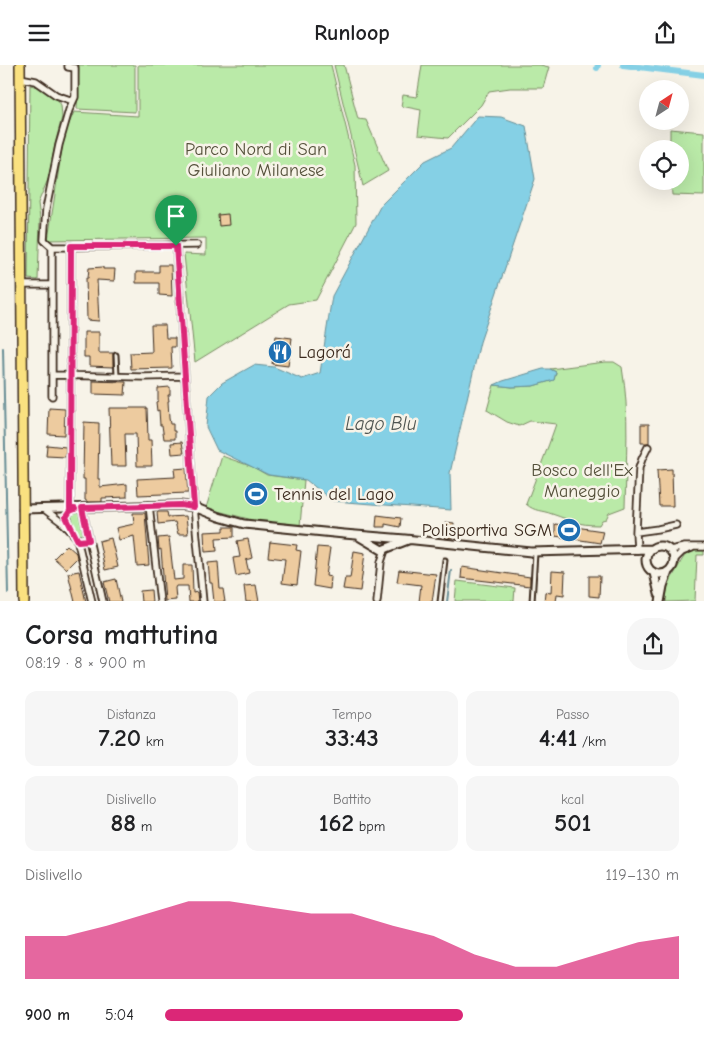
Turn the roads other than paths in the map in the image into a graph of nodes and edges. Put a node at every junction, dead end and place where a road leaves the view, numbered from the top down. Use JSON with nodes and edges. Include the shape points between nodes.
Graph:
{"nodes":[{"id":1,"x":20,"y":65,"type":"edge"},
{"id":2,"x":68,"y":65,"type":"edge"},
{"id":3,"x":20,"y":77,"type":"junction"},
{"id":4,"x":73,"y":101,"type":"junction"},
{"id":5,"x":197,"y":245,"type":"dead end"},
{"id":6,"x":71,"y":246,"type":"junction"},
{"id":7,"x":176,"y":246,"type":"junction"},
{"id":8,"x":52,"y":247,"type":"junction"},
{"id":9,"x":21,"y":285,"type":"junction"},
{"id":10,"x":52,"y":285,"type":"junction"},
{"id":11,"x":116,"y":355,"type":"dead end"},
{"id":12,"x":52,"y":375,"type":"junction"},
{"id":13,"x":185,"y":375,"type":"junction"},
{"id":14,"x":71,"y":376,"type":"junction"},
{"id":15,"x":117,"y":377,"type":"junction"},
{"id":16,"x":52,"y":396,"type":"dead end"},
{"id":17,"x":648,"y":447,"type":"dead end"},
{"id":18,"x":149,"y":505,"type":"junction"},
{"id":19,"x":194,"y":507,"type":"junction"},
{"id":20,"x":23,"y":509,"type":"junction"},
{"id":21,"x":44,"y":509,"type":"junction"},
{"id":22,"x":76,"y":509,"type":"junction"},
{"id":23,"x":676,"y":525,"type":"dead end"},
{"id":24,"x":636,"y":532,"type":"junction"},
{"id":25,"x":73,"y":533,"type":"junction"},
{"id":26,"x":358,"y":535,"type":"junction"},
{"id":27,"x":383,"y":537,"type":"junction"},
{"id":28,"x":89,"y":540,"type":"junction"},
{"id":29,"x":408,"y":540,"type":"junction"},
{"id":30,"x":78,"y":541,"type":"junction"},
{"id":31,"x":694,"y":547,"type":"junction"},
{"id":32,"x":704,"y":547,"type":"edge"},
{"id":33,"x":383,"y":549,"type":"junction"},
{"id":34,"x":651,"y":549,"type":"junction"},
{"id":35,"x":637,"y":550,"type":"junction"},
{"id":36,"x":670,"y":550,"type":"junction"},
{"id":37,"x":628,"y":551,"type":"junction"},
{"id":38,"x":535,"y":552,"type":"junction"},
{"id":39,"x":675,"y":559,"type":"junction"},
{"id":40,"x":445,"y":560,"type":"dead end"},
{"id":41,"x":646,"y":562,"type":"junction"},
{"id":42,"x":668,"y":572,"type":"junction"},
{"id":43,"x":654,"y":573,"type":"junction"},
{"id":44,"x":24,"y":601,"type":"edge"},
{"id":45,"x":92,"y":601,"type":"edge"},
{"id":46,"x":103,"y":601,"type":"edge"},
{"id":47,"x":160,"y":601,"type":"edge"},
{"id":48,"x":203,"y":601,"type":"edge"},
{"id":49,"x":377,"y":601,"type":"edge"},
{"id":50,"x":440,"y":601,"type":"edge"},
{"id":51,"x":532,"y":601,"type":"edge"},
{"id":52,"x":660,"y":601,"type":"edge"}],
"edges":[{"from":1,"to":3,"type":"main road"},
{"from":2,"to":4,"type":"street","via":[[75,68]]},
{"from":3,"to":4,"type":"street","via":[[36,81],[56,95]]},
{"from":3,"to":9,"type":"main road"},
{"from":4,"to":8,"type":"street","via":[[59,145],[46,209],[43,235]]},
{"from":5,"to":7,"type":"street"},
{"from":6,"to":7,"type":"street"},
{"from":6,"to":8,"type":"street"},
{"from":6,"to":14,"type":"street"},
{"from":7,"to":13,"type":"street"},
{"from":8,"to":10,"type":"street"},
{"from":9,"to":10,"type":"street"},
{"from":9,"to":20,"type":"main road"},
{"from":10,"to":12,"type":"street"},
{"from":11,"to":15,"type":"lane"},
{"from":12,"to":14,"type":"street"},
{"from":12,"to":16,"type":"street"},
{"from":13,"to":15,"type":"street"},
{"from":13,"to":19,"type":"street"},
{"from":14,"to":15,"type":"street"},
{"from":14,"to":22,"type":"street"},
{"from":17,"to":24,"type":"street","via":[[639,468]]},
{"from":18,"to":19,"type":"street"},
{"from":18,"to":22,"type":"street"},
{"from":18,"to":47,"type":"street"},
{"from":19,"to":26,"type":"street","via":[[244,524]]},
{"from":19,"to":48,"type":"street"},
{"from":20,"to":21,"type":"street"},
{"from":20,"to":44,"type":"main road"},
{"from":21,"to":22,"type":"street"},
{"from":21,"to":25,"type":"street"},
{"from":22,"to":25,"type":"street","via":[[66,517]]},
{"from":22,"to":28,"type":"street"},
{"from":23,"to":24,"type":"street"},
{"from":24,"to":35,"type":"street"},
{"from":25,"to":30,"type":"street"},
{"from":26,"to":27,"type":"street"},
{"from":26,"to":33,"type":"street"},
{"from":27,"to":29,"type":"street"},
{"from":27,"to":33,"type":"street","via":[[377,540]]},
{"from":27,"to":33,"type":"street","via":[[390,541]]},
{"from":28,"to":30,"type":"lane"},
{"from":28,"to":46,"type":"street"},
{"from":29,"to":33,"type":"street"},
{"from":29,"to":38,"type":"street"},
{"from":30,"to":45,"type":"street"},
{"from":31,"to":32,"type":"street"},
{"from":31,"to":36,"type":"street"},
{"from":31,"to":39,"type":"street"},
{"from":33,"to":49,"type":"street"},
{"from":34,"to":35,"type":"street"},
{"from":34,"to":36,"type":"street","via":[[661,546]]},
{"from":34,"to":41,"type":"street"},
{"from":35,"to":37,"type":"street"},
{"from":36,"to":39,"type":"street"},
{"from":37,"to":38,"type":"street"},
{"from":37,"to":41,"type":"street","via":[[640,555]]},
{"from":38,"to":51,"type":"lane"},
{"from":39,"to":42,"type":"street"},
{"from":40,"to":50,"type":"lane"},
{"from":41,"to":43,"type":"street"},
{"from":42,"to":43,"type":"street"},
{"from":42,"to":52,"type":"street"},
{"from":43,"to":52,"type":"street"}]}
